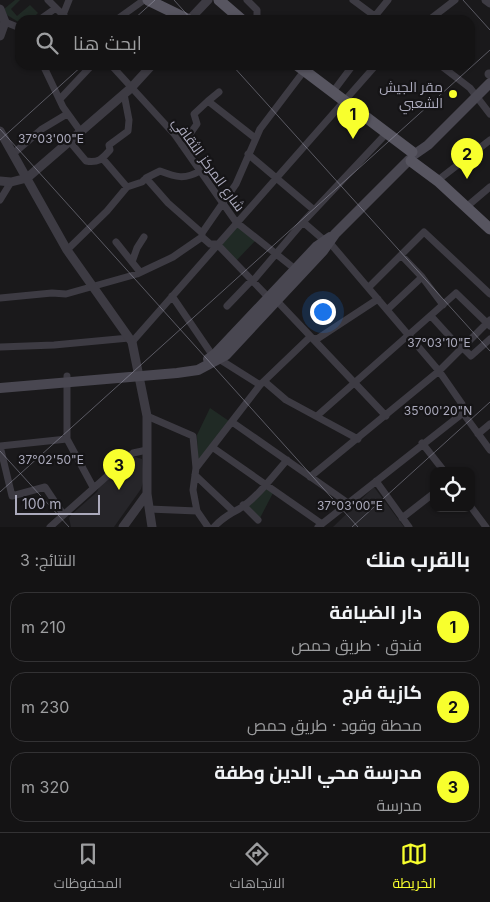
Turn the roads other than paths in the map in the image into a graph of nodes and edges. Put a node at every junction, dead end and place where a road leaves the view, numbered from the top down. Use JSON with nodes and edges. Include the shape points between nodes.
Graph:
{"nodes":[{"id":1,"x":48,"y":0,"type":"edge"},
{"id":2,"x":69,"y":0,"type":"edge"},
{"id":3,"x":144,"y":0,"type":"edge"},
{"id":4,"x":148,"y":0,"type":"edge"},
{"id":5,"x":208,"y":0,"type":"edge"},
{"id":6,"x":219,"y":0,"type":"edge"},
{"id":7,"x":246,"y":0,"type":"edge"},
{"id":8,"x":354,"y":0,"type":"edge"},
{"id":9,"x":388,"y":0,"type":"edge"},
{"id":10,"x":455,"y":0,"type":"edge"},
{"id":11,"x":486,"y":0,"type":"edge"},
{"id":12,"x":490,"y":3,"type":"edge"},
{"id":13,"x":56,"y":8,"type":"junction"},
{"id":14,"x":0,"y":9,"type":"edge"},
{"id":15,"x":46,"y":15,"type":"edge"},
{"id":16,"x":63,"y":15,"type":"edge"},
{"id":17,"x":65,"y":15,"type":"edge"},
{"id":18,"x":123,"y":15,"type":"edge"},
{"id":19,"x":179,"y":15,"type":"edge"},
{"id":20,"x":194,"y":15,"type":"edge"},
{"id":21,"x":236,"y":15,"type":"edge"},
{"id":22,"x":257,"y":15,"type":"edge"},
{"id":23,"x":373,"y":15,"type":"edge"},
{"id":24,"x":379,"y":15,"type":"edge"},
{"id":25,"x":436,"y":15,"type":"edge"},
{"id":26,"x":5,"y":22,"type":"junction"},
{"id":27,"x":15,"y":26,"type":"edge"},
{"id":28,"x":0,"y":36,"type":"edge"},
{"id":29,"x":46,"y":70,"type":"edge"},
{"id":30,"x":87,"y":70,"type":"edge"},
{"id":31,"x":115,"y":70,"type":"edge"},
{"id":32,"x":147,"y":70,"type":"edge"},
{"id":33,"x":300,"y":70,"type":"edge"},
{"id":34,"x":303,"y":70,"type":"edge"},
{"id":35,"x":351,"y":70,"type":"edge"},
{"id":36,"x":371,"y":70,"type":"edge"},
{"id":37,"x":447,"y":70,"type":"edge"},
{"id":38,"x":489,"y":78,"type":"edge"},
{"id":39,"x":128,"y":91,"type":"junction"},
{"id":40,"x":219,"y":92,"type":"dead end"},
{"id":41,"x":476,"y":95,"type":"junction"},
{"id":42,"x":60,"y":99,"type":"junction"},
{"id":43,"x":339,"y":99,"type":"junction"},
{"id":44,"x":208,"y":101,"type":"junction"},
{"id":45,"x":67,"y":114,"type":"junction"},
{"id":46,"x":490,"y":114,"type":"edge"},
{"id":47,"x":0,"y":131,"type":"edge"},
{"id":48,"x":81,"y":132,"type":"junction"},
{"id":49,"x":383,"y":137,"type":"junction"},
{"id":50,"x":255,"y":138,"type":"junction"},
{"id":51,"x":490,"y":140,"type":"edge"},
{"id":52,"x":70,"y":142,"type":"junction"},
{"id":53,"x":182,"y":145,"type":"junction"},
{"id":54,"x":14,"y":153,"type":"junction"},
{"id":55,"x":248,"y":154,"type":"junction"},
{"id":56,"x":412,"y":156,"type":"junction"},
{"id":57,"x":103,"y":159,"type":"junction"},
{"id":58,"x":200,"y":171,"type":"junction"},
{"id":59,"x":277,"y":177,"type":"junction"},
{"id":60,"x":442,"y":177,"type":"junction"},
{"id":61,"x":28,"y":178,"type":"junction"},
{"id":62,"x":146,"y":178,"type":"junction"},
{"id":63,"x":0,"y":181,"type":"edge"},
{"id":64,"x":10,"y":182,"type":"junction"},
{"id":65,"x":127,"y":187,"type":"junction"},
{"id":66,"x":490,"y":187,"type":"edge"},
{"id":67,"x":0,"y":200,"type":"edge"},
{"id":68,"x":224,"y":202,"type":"junction"},
{"id":69,"x":471,"y":203,"type":"junction"},
{"id":70,"x":314,"y":210,"type":"junction"},
{"id":71,"x":490,"y":220,"type":"edge"},
{"id":72,"x":236,"y":222,"type":"junction"},
{"id":73,"x":303,"y":222,"type":"junction"},
{"id":74,"x":490,"y":229,"type":"edge"},
{"id":75,"x":202,"y":235,"type":"junction"},
{"id":76,"x":144,"y":236,"type":"dead end"},
{"id":77,"x":330,"y":239,"type":"junction"},
{"id":78,"x":116,"y":242,"type":"dead end"},
{"id":79,"x":217,"y":244,"type":"junction"},
{"id":80,"x":67,"y":250,"type":"junction"},
{"id":81,"x":275,"y":254,"type":"junction"},
{"id":82,"x":402,"y":256,"type":"junction"},
{"id":83,"x":132,"y":262,"type":"junction"},
{"id":84,"x":296,"y":269,"type":"junction"},
{"id":85,"x":140,"y":272,"type":"junction"},
{"id":86,"x":422,"y":277,"type":"junction"},
{"id":87,"x":252,"y":282,"type":"junction"},
{"id":88,"x":93,"y":287,"type":"junction"},
{"id":89,"x":369,"y":287,"type":"junction"},
{"id":90,"x":490,"y":294,"type":"edge"},
{"id":91,"x":172,"y":296,"type":"junction"},
{"id":92,"x":0,"y":298,"type":"edge"},
{"id":93,"x":378,"y":298,"type":"junction"},
{"id":94,"x":272,"y":299,"type":"junction"},
{"id":95,"x":443,"y":305,"type":"junction"},
{"id":96,"x":227,"y":306,"type":"dead end"},
{"id":97,"x":388,"y":309,"type":"junction"},
{"id":98,"x":431,"y":316,"type":"junction"},
{"id":99,"x":489,"y":323,"type":"edge"},
{"id":100,"x":410,"y":336,"type":"junction"},
{"id":101,"x":310,"y":337,"type":"junction"},
{"id":102,"x":490,"y":339,"type":"edge"},
{"id":103,"x":130,"y":340,"type":"junction"},
{"id":104,"x":0,"y":347,"type":"edge"},
{"id":105,"x":462,"y":348,"type":"junction"},
{"id":106,"x":216,"y":358,"type":"junction"},
{"id":107,"x":439,"y":371,"type":"junction"},
{"id":108,"x":138,"y":374,"type":"junction"},
{"id":109,"x":67,"y":378,"type":"junction"},
{"id":110,"x":0,"y":382,"type":"edge"},
{"id":111,"x":354,"y":383,"type":"junction"},
{"id":112,"x":263,"y":384,"type":"junction"},
{"id":113,"x":0,"y":388,"type":"edge"},
{"id":114,"x":463,"y":413,"type":"junction"},
{"id":115,"x":318,"y":415,"type":"junction"},
{"id":116,"x":147,"y":416,"type":"junction"},
{"id":117,"x":386,"y":416,"type":"junction"},
{"id":118,"x":232,"y":422,"type":"junction"},
{"id":119,"x":490,"y":424,"type":"edge"},
{"id":120,"x":478,"y":434,"type":"junction"},
{"id":121,"x":67,"y":438,"type":"junction"},
{"id":122,"x":358,"y":439,"type":"junction"},
{"id":123,"x":422,"y":443,"type":"junction"},
{"id":124,"x":212,"y":447,"type":"junction"},
{"id":125,"x":147,"y":450,"type":"junction"},
{"id":126,"x":490,"y":450,"type":"edge"},
{"id":127,"x":287,"y":460,"type":"junction"},
{"id":128,"x":441,"y":467,"type":"edge"},
{"id":129,"x":196,"y":472,"type":"junction"},
{"id":130,"x":310,"y":477,"type":"junction"},
{"id":131,"x":376,"y":481,"type":"junction"},
{"id":132,"x":265,"y":484,"type":"junction"},
{"id":133,"x":93,"y":487,"type":"junction"},
{"id":134,"x":147,"y":494,"type":"junction"},
{"id":135,"x":430,"y":496,"type":"edge"},
{"id":136,"x":348,"y":503,"type":"junction"},
{"id":137,"x":243,"y":505,"type":"junction"},
{"id":138,"x":149,"y":509,"type":"junction"},
{"id":139,"x":197,"y":511,"type":"junction"},
{"id":140,"x":233,"y":511,"type":"junction"},
{"id":141,"x":475,"y":512,"type":"edge"},
{"id":142,"x":63,"y":514,"type":"junction"},
{"id":143,"x":402,"y":518,"type":"junction"},
{"id":144,"x":258,"y":520,"type":"dead end"},
{"id":145,"x":320,"y":526,"type":"edge"},
{"id":146,"x":50,"y":527,"type":"edge"},
{"id":147,"x":123,"y":527,"type":"edge"},
{"id":148,"x":152,"y":527,"type":"edge"},
{"id":149,"x":208,"y":527,"type":"edge"},
{"id":150,"x":214,"y":527,"type":"edge"},
{"id":151,"x":410,"y":527,"type":"edge"},
{"id":152,"x":486,"y":527,"type":"edge"}],
"edges":[{"from":1,"to":13,"type":"street"},
{"from":2,"to":17,"type":"street"},
{"from":3,"to":18,"type":"street"},
{"from":4,"to":19,"type":"main road"},
{"from":5,"to":20,"type":"street"},
{"from":6,"to":21,"type":"main road"},
{"from":7,"to":22,"type":"street","via":[[257,10]]},
{"from":8,"to":23,"type":"street"},
{"from":9,"to":24,"type":"street"},
{"from":10,"to":25,"type":"street"},
{"from":11,"to":12,"type":"street"},
{"from":13,"to":15,"type":"street"},
{"from":13,"to":16,"type":"street"},
{"from":14,"to":26,"type":"street"},
{"from":26,"to":27,"type":"street"},
{"from":26,"to":28,"type":"street"},
{"from":29,"to":42,"type":"street"},
{"from":30,"to":42,"type":"street"},
{"from":31,"to":39,"type":"street","name":"شارع المركز الثقافي"},
{"from":32,"to":39,"type":"street"},
{"from":33,"to":50,"type":"street"},
{"from":34,"to":43,"type":"main road"},
{"from":35,"to":43,"type":"street"},
{"from":36,"to":43,"type":"street"},
{"from":37,"to":41,"type":"street"},
{"from":38,"to":41,"type":"main road"},
{"from":39,"to":48,"type":"street"},
{"from":39,"to":53,"type":"street","name":"شارع المركز الثقافي"},
{"from":39,"to":57,"type":"street","via":[[128,131],[109,145],[110,150]]},
{"from":40,"to":44,"type":"street"},
{"from":41,"to":46,"type":"street"},
{"from":41,"to":56,"type":"main road"},
{"from":42,"to":45,"type":"street"},
{"from":43,"to":49,"type":"main road"},
{"from":43,"to":56,"type":"main road"},
{"from":43,"to":59,"type":"street"},
{"from":44,"to":50,"type":"street"},
{"from":44,"to":53,"type":"street","via":[[194,114],[197,124]]},
{"from":45,"to":48,"type":"street"},
{"from":45,"to":54,"type":"street","via":[[42,129]]},
{"from":47,"to":54,"type":"street"},
{"from":48,"to":52,"type":"street"},
{"from":49,"to":56,"type":"main road"},
{"from":49,"to":70,"type":"street"},
{"from":50,"to":55,"type":"street"},
{"from":51,"to":60,"type":"street"},
{"from":52,"to":57,"type":"street","via":[[86,161]]},
{"from":52,"to":61,"type":"street"},
{"from":53,"to":58,"type":"street","name":"شارع المركز الثقافي"},
{"from":54,"to":61,"type":"street"},
{"from":55,"to":59,"type":"street"},
{"from":55,"to":68,"type":"street","via":[[236,184]]},
{"from":56,"to":60,"type":"main road"},
{"from":56,"to":74,"type":"main road"},
{"from":56,"to":77,"type":"main road"},
{"from":57,"to":65,"type":"street"},
{"from":58,"to":62,"type":"street","via":[[189,177],[180,178],[160,172]]},
{"from":58,"to":68,"type":"street","name":"شارع المركز الثقافي"},
{"from":59,"to":70,"type":"street"},
{"from":59,"to":72,"type":"street"},
{"from":60,"to":69,"type":"main road"},
{"from":61,"to":64,"type":"street"},
{"from":61,"to":80,"type":"street"},
{"from":62,"to":65,"type":"street"},
{"from":62,"to":75,"type":"street"},
{"from":63,"to":64,"type":"street"},
{"from":64,"to":67,"type":"street"},
{"from":65,"to":80,"type":"street"},
{"from":66,"to":69,"type":"street"},
{"from":68,"to":72,"type":"street","name":"شارع المركز الثقافي"},
{"from":68,"to":75,"type":"street"},
{"from":69,"to":71,"type":"main road"},
{"from":70,"to":73,"type":"street"},
{"from":72,"to":79,"type":"street"},
{"from":72,"to":81,"type":"street","name":"شارع المركز الثقافي"},
{"from":73,"to":77,"type":"street"},
{"from":73,"to":81,"type":"street"},
{"from":75,"to":79,"type":"street","via":[[210,244]]},
{"from":75,"to":85,"type":"street","via":[[173,257]]},
{"from":76,"to":83,"type":"street"},
{"from":77,"to":84,"type":"main road","via":[[317,246]]},
{"from":77,"to":89,"type":"street"},
{"from":77,"to":94,"type":"main road"},
{"from":78,"to":83,"type":"street"},
{"from":79,"to":87,"type":"street"},
{"from":79,"to":91,"type":"street"},
{"from":80,"to":88,"type":"street"},
{"from":81,"to":84,"type":"street","name":"شارع المركز الثقافي"},
{"from":81,"to":87,"type":"street"},
{"from":82,"to":86,"type":"street"},
{"from":82,"to":89,"type":"street"},
{"from":82,"to":90,"type":"street","via":[[424,232]]},
{"from":83,"to":85,"type":"street"},
{"from":84,"to":94,"type":"main road"},
{"from":85,"to":88,"type":"street"},
{"from":86,"to":95,"type":"street"},
{"from":86,"to":97,"type":"street"},
{"from":87,"to":94,"type":"street"},
{"from":87,"to":96,"type":"street"},
{"from":88,"to":92,"type":"street","via":[[66,294]]},
{"from":88,"to":103,"type":"street"},
{"from":89,"to":93,"type":"street"},
{"from":91,"to":103,"type":"street"},
{"from":91,"to":106,"type":"street"},
{"from":93,"to":97,"type":"street"},
{"from":93,"to":101,"type":"street","via":[[317,339]]},
{"from":94,"to":101,"type":"street"},
{"from":94,"to":106,"type":"main road"},
{"from":95,"to":98,"type":"street"},
{"from":95,"to":99,"type":"street","via":[[456,293]]},
{"from":97,"to":100,"type":"street"},
{"from":98,"to":100,"type":"street"},
{"from":98,"to":105,"type":"street"},
{"from":99,"to":105,"type":"street"},
{"from":100,"to":107,"type":"street"},
{"from":100,"to":111,"type":"street"},
{"from":101,"to":111,"type":"street"},
{"from":101,"to":112,"type":"street"},
{"from":102,"to":105,"type":"street","via":[[471,356]]},
{"from":103,"to":104,"type":"street"},
{"from":103,"to":108,"type":"street"},
{"from":105,"to":107,"type":"street"},
{"from":106,"to":108,"type":"main road"},
{"from":106,"to":112,"type":"street"},
{"from":107,"to":114,"type":"street","via":[[462,404]]},
{"from":107,"to":117,"type":"street"},
{"from":108,"to":109,"type":"main road"},
{"from":108,"to":116,"type":"street"},
{"from":109,"to":110,"type":"main road"},
{"from":109,"to":113,"type":"main road"},
{"from":109,"to":121,"type":"street"},
{"from":111,"to":115,"type":"street"},
{"from":111,"to":117,"type":"street"},
{"from":112,"to":115,"type":"street","via":[[286,400]]},
{"from":112,"to":118,"type":"street"},
{"from":114,"to":120,"type":"street"},
{"from":114,"to":123,"type":"street"},
{"from":115,"to":122,"type":"street"},
{"from":116,"to":125,"type":"street"},
{"from":116,"to":129,"type":"street","via":[[193,436]]},
{"from":117,"to":122,"type":"street"},
{"from":118,"to":124,"type":"street"},
{"from":118,"to":127,"type":"street"},
{"from":119,"to":120,"type":"street"},
{"from":120,"to":126,"type":"street"},
{"from":121,"to":133,"type":"street"},
{"from":121,"to":142,"type":"street","via":[[0,446],[12,496],[45,487]]},
{"from":122,"to":130,"type":"street"},
{"from":123,"to":128,"type":"street"},
{"from":123,"to":131,"type":"street"},
{"from":124,"to":129,"type":"street"},
{"from":124,"to":132,"type":"street"},
{"from":125,"to":133,"type":"street","via":[[133,453]]},
{"from":125,"to":134,"type":"street"},
{"from":127,"to":130,"type":"street"},
{"from":127,"to":132,"type":"street"},
{"from":129,"to":139,"type":"street"},
{"from":129,"to":140,"type":"street"},
{"from":130,"to":136,"type":"street"},
{"from":131,"to":136,"type":"street"},
{"from":131,"to":143,"type":"street"},
{"from":132,"to":137,"type":"street"},
{"from":132,"to":145,"type":"street"},
{"from":133,"to":142,"type":"street"},
{"from":134,"to":138,"type":"street"},
{"from":134,"to":147,"type":"street"},
{"from":135,"to":143,"type":"street"},
{"from":136,"to":145,"type":"street"},
{"from":137,"to":140,"type":"street"},
{"from":137,"to":144,"type":"street"},
{"from":138,"to":139,"type":"street"},
{"from":138,"to":148,"type":"street"},
{"from":139,"to":149,"type":"street"},
{"from":140,"to":150,"type":"street"},
{"from":141,"to":152,"type":"street"},
{"from":142,"to":146,"type":"street"},
{"from":143,"to":151,"type":"street"}]}
